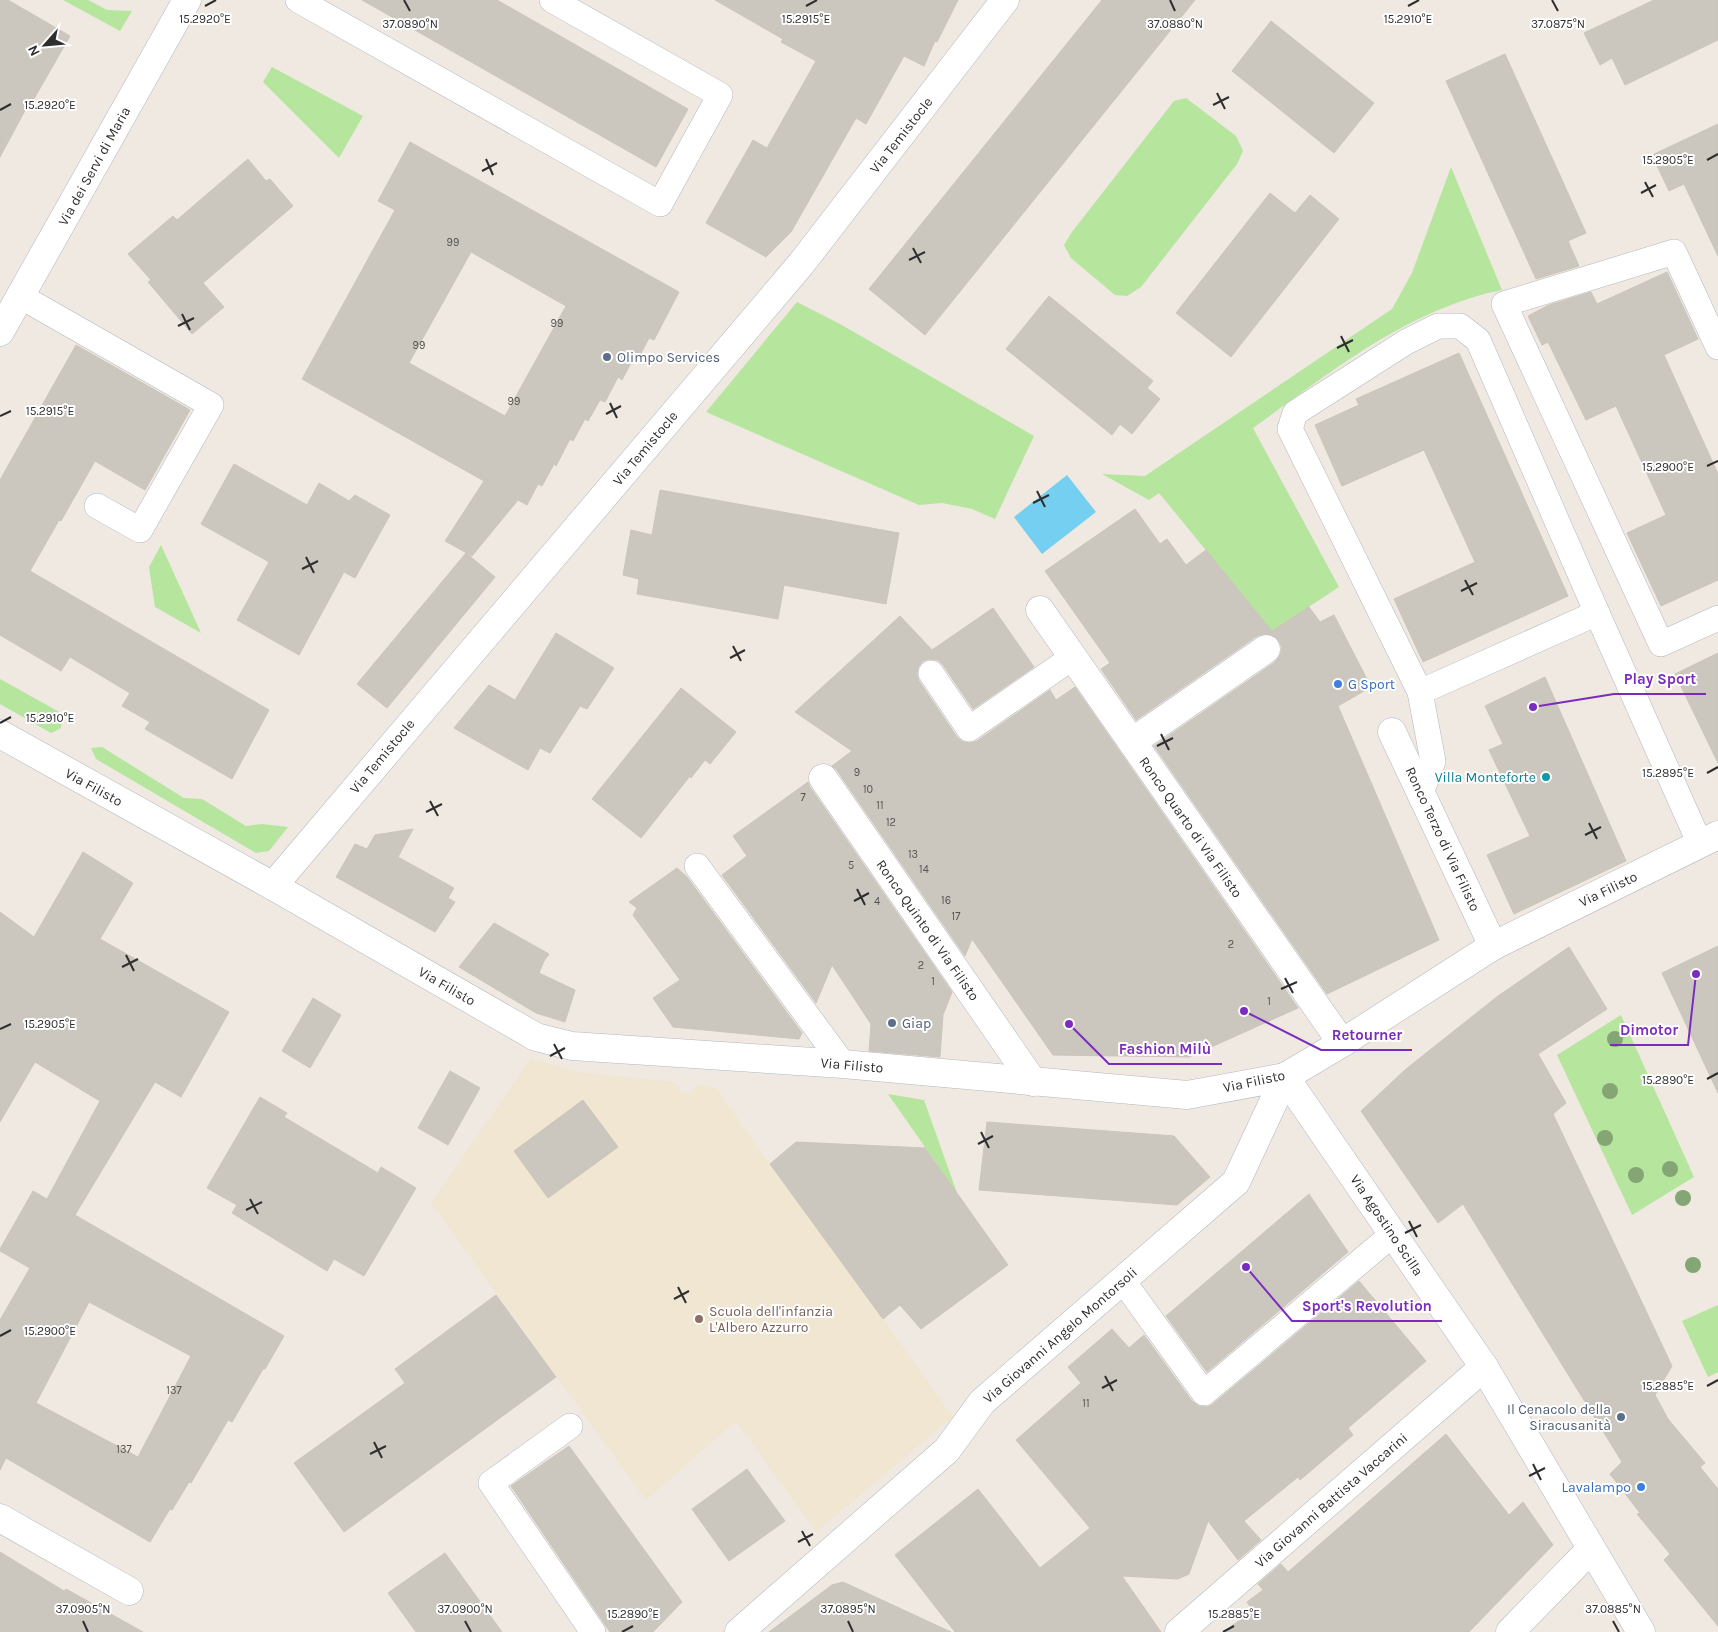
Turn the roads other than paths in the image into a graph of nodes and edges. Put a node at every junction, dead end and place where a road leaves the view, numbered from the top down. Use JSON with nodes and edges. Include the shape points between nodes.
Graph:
{"nodes":[{"id":1,"x":187,"y":0,"type":"edge"},
{"id":2,"x":298,"y":0,"type":"edge"},
{"id":3,"x":552,"y":0,"type":"edge"},
{"id":4,"x":994,"y":4,"type":"edge"},
{"id":5,"x":20,"y":296,"type":"junction"},
{"id":6,"x":0,"y":332,"type":"edge"},
{"id":7,"x":1718,"y":348,"type":"edge"},
{"id":8,"x":97,"y":506,"type":"dead end"},
{"id":9,"x":1040,"y":610,"type":"dead end"},
{"id":10,"x":1597,"y":613,"type":"junction"},
{"id":11,"x":1718,"y":618,"type":"edge"},
{"id":12,"x":1266,"y":649,"type":"dead end"},
{"id":13,"x":1073,"y":657,"type":"junction"},
{"id":14,"x":931,"y":673,"type":"dead end"},
{"id":15,"x":1420,"y":692,"type":"junction"},
{"id":16,"x":1392,"y":732,"type":"dead end"},
{"id":17,"x":0,"y":734,"type":"edge"},
{"id":18,"x":1132,"y":742,"type":"junction"},
{"id":19,"x":823,"y":778,"type":"dead end"},
{"id":20,"x":1421,"y":793,"type":"junction"},
{"id":21,"x":1709,"y":839,"type":"edge"},
{"id":22,"x":697,"y":866,"type":"dead end"},
{"id":23,"x":273,"y":886,"type":"junction"},
{"id":24,"x":1493,"y":946,"type":"junction"},
{"id":25,"x":1342,"y":1043,"type":"junction"},
{"id":26,"x":843,"y":1064,"type":"junction"},
{"id":27,"x":1285,"y":1076,"type":"junction"},
{"id":28,"x":1033,"y":1082,"type":"junction"},
{"id":29,"x":1393,"y":1234,"type":"junction"},
{"id":30,"x":1123,"y":1281,"type":"junction"},
{"id":31,"x":1484,"y":1367,"type":"junction"},
{"id":32,"x":570,"y":1426,"type":"dead end"},
{"id":33,"x":0,"y":1518,"type":"edge"},
{"id":34,"x":1591,"y":1549,"type":"junction"},
{"id":35,"x":128,"y":1591,"type":"dead end"},
{"id":36,"x":593,"y":1632,"type":"edge"},
{"id":37,"x":739,"y":1632,"type":"edge"},
{"id":38,"x":1179,"y":1632,"type":"edge"},
{"id":39,"x":1510,"y":1632,"type":"edge"},
{"id":40,"x":1641,"y":1632,"type":"edge"}],
"edges":[{"from":1,"to":5,"type":"street","name":"Via dei Servi di Maria"},
{"from":2,"to":3,"type":"lane","via":[[660,204],[720,95]]},
{"from":4,"to":23,"type":"street","name":"Via Temistocle","via":[[801,264]]},
{"from":5,"to":6,"type":"street","name":"Via dei Servi di Maria"},
{"from":5,"to":8,"type":"lane","via":[[211,405],[140,530]]},
{"from":7,"to":11,"type":"lane","via":[[1674,252],[1504,304],[1661,644]]},
{"from":9,"to":13,"type":"street","name":"Ronco Quarto di Via Filisto"},
{"from":10,"to":15,"type":"lane"},
{"from":10,"to":15,"type":"lane","via":[[1478,340],[1460,326],[1438,326],[1406,342],[1295,413],[1290,430]]},
{"from":10,"to":21,"type":"lane"},
{"from":12,"to":18,"type":"street"},
{"from":13,"to":14,"type":"lane","via":[[970,729]]},
{"from":13,"to":18,"type":"street","name":"Ronco Quarto di Via Filisto"},
{"from":15,"to":20,"type":"lane","via":[[1433,761]]},
{"from":16,"to":20,"type":"street","name":"Ronco Terzo di Via Filisto"},
{"from":17,"to":23,"type":"street","name":"Via Filisto"},
{"from":18,"to":25,"type":"street","name":"Ronco Quarto di Via Filisto"},
{"from":19,"to":28,"type":"street","name":"Ronco Quinto di Via Filisto"},
{"from":20,"to":24,"type":"street","name":"Ronco Terzo di Via Filisto"},
{"from":21,"to":24,"type":"street","name":"Via Filisto"},
{"from":22,"to":26,"type":"lane"},
{"from":23,"to":26,"type":"street","name":"Via Filisto","via":[[536,1037],[572,1046]]},
{"from":24,"to":25,"type":"street","name":"Via Filisto"},
{"from":25,"to":27,"type":"street","name":"Via Filisto"},
{"from":26,"to":28,"type":"street","name":"Via Filisto"},
{"from":27,"to":28,"type":"street","name":"Via Filisto","via":[[1187,1095]]},
{"from":27,"to":29,"type":"street","name":"Via Agostino Scilla"},
{"from":27,"to":30,"type":"street","name":"Via Giovanni Angelo Montorsoli","via":[[1236,1182]]},
{"from":29,"to":30,"type":"lane","via":[[1204,1393]]},
{"from":29,"to":31,"type":"street","name":"Via Agostino Scilla"},
{"from":30,"to":37,"type":"street","name":"Via Giovanni Angelo Montorsoli","via":[[982,1402],[947,1450]]},
{"from":31,"to":34,"type":"street","name":"Via Agostino Scilla"},
{"from":31,"to":38,"type":"street","name":"Via Giovanni Battista Vaccarini"},
{"from":32,"to":36,"type":"lane","via":[[491,1483]]},
{"from":33,"to":35,"type":"street"},
{"from":34,"to":39,"type":"street"},
{"from":34,"to":40,"type":"street","name":"Via Agostino Scilla"}]}
